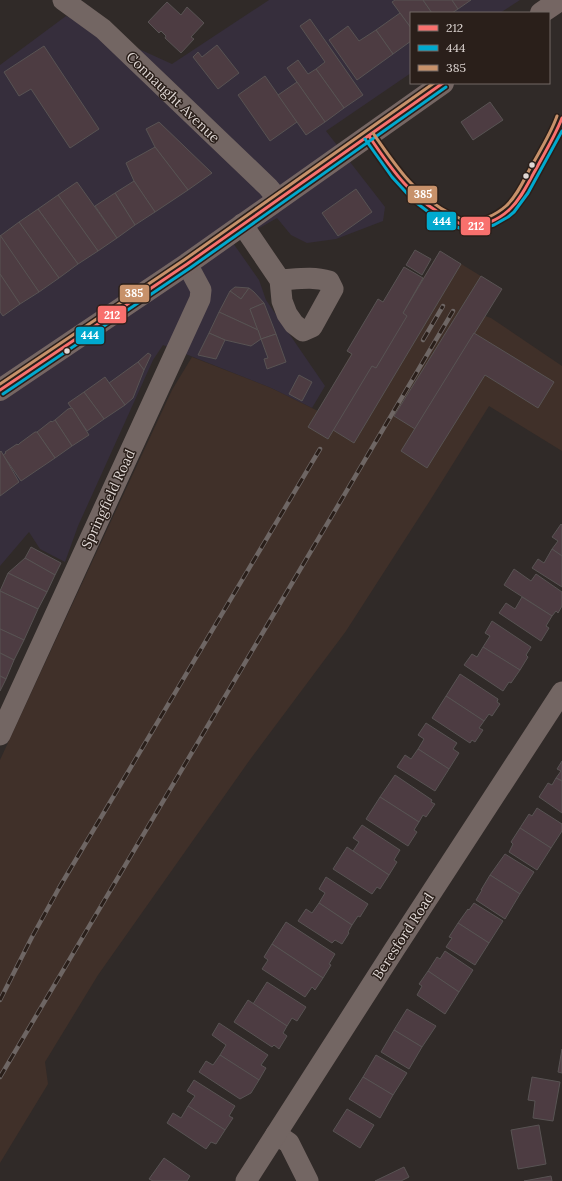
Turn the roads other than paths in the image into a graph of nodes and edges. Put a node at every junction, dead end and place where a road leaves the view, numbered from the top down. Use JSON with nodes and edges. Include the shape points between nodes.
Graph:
{"nodes":[{"id":1,"x":64,"y":0,"type":"edge"},
{"id":2,"x":560,"y":0,"type":"edge"},
{"id":3,"x":543,"y":12,"type":"edge"},
{"id":4,"x":442,"y":84,"type":"edge"},
{"id":5,"x":278,"y":200,"type":"junction"},
{"id":6,"x":242,"y":224,"type":"junction"},
{"id":7,"x":187,"y":264,"type":"junction"},
{"id":8,"x":280,"y":280,"type":"dead end"},
{"id":9,"x":0,"y":390,"type":"edge"},
{"id":10,"x":562,"y":692,"type":"edge"},
{"id":11,"x":0,"y":735,"type":"edge"},
{"id":12,"x":276,"y":1134,"type":"junction"},
{"id":13,"x":246,"y":1181,"type":"edge"},
{"id":14,"x":308,"y":1181,"type":"edge"}],
"edges":[{"from":1,"to":5,"type":"street","name":"Connaught Avenue","via":[[103,29],[268,187]]},
{"from":2,"to":3,"type":"main road"},
{"from":4,"to":5,"type":"main road"},
{"from":5,"to":6,"type":"main road"},
{"from":6,"to":7,"type":"main road"},
{"from":6,"to":8,"type":"street"},
{"from":7,"to":9,"type":"main road"},
{"from":7,"to":11,"type":"street","name":"Springfield Road","via":[[201,290],[200,299]]},
{"from":10,"to":12,"type":"street","name":"Beresford Road"},
{"from":12,"to":13,"type":"street","name":"Beresford Road"},
{"from":12,"to":14,"type":"street","via":[[289,1143]]}]}
